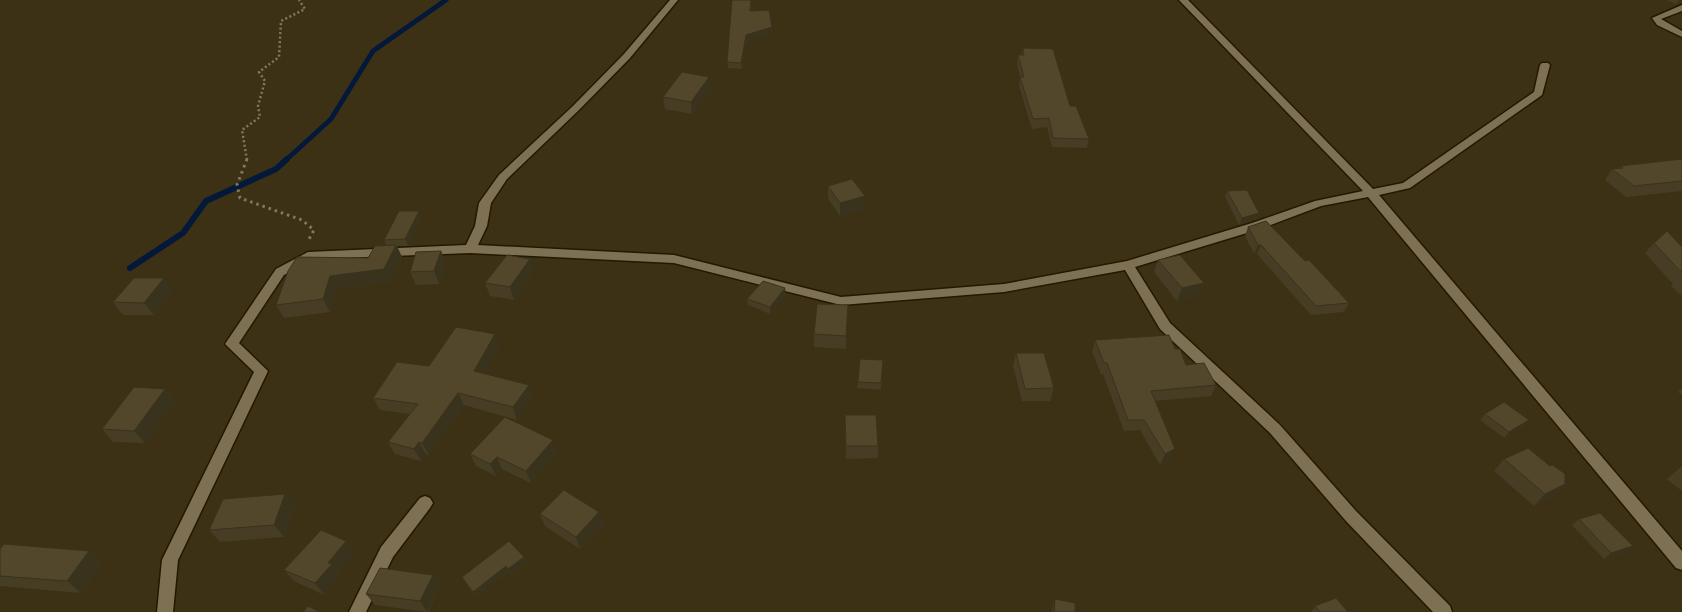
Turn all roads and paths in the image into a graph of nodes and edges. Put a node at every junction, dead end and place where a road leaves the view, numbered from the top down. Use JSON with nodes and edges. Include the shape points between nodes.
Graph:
{"nodes":[{"id":1,"x":299,"y":0,"type":"edge"},
{"id":2,"x":674,"y":0,"type":"edge"},
{"id":3,"x":1183,"y":0,"type":"edge"},
{"id":4,"x":1682,"y":8,"type":"edge"},
{"id":5,"x":1682,"y":34,"type":"edge"},
{"id":6,"x":1545,"y":66,"type":"dead end"},
{"id":7,"x":1372,"y":194,"type":"junction"},
{"id":8,"x":470,"y":249,"type":"junction"},
{"id":9,"x":312,"y":255,"type":"junction"},
{"id":10,"x":1128,"y":265,"type":"junction"},
{"id":11,"x":425,"y":503,"type":"dead end"},
{"id":12,"x":1682,"y":563,"type":"edge"},
{"id":13,"x":165,"y":612,"type":"edge"},
{"id":14,"x":358,"y":612,"type":"edge"},
{"id":15,"x":1444,"y":612,"type":"edge"}],
"edges":[{"from":1,"to":9,"type":"path","via":[[305,9],[281,21],[279,57],[259,72],[265,81],[258,106],[260,117],[242,130],[247,167],[237,185],[240,198],[302,220],[314,230],[305,248]]},
{"from":2,"to":8,"type":"street","via":[[614,69],[503,177],[485,203],[481,226]]},
{"from":3,"to":7,"type":"street"},
{"from":4,"to":5,"type":"street","via":[[1656,18]]},
{"from":6,"to":7,"type":"street","via":[[1539,93],[1406,186]]},
{"from":7,"to":10,"type":"street","via":[[1319,203]]},
{"from":7,"to":12,"type":"street"},
{"from":8,"to":9,"type":"street"},
{"from":8,"to":10,"type":"street","via":[[674,259],[841,301],[1004,288]]},
{"from":9,"to":13,"type":"street","via":[[280,272],[232,344],[261,371],[170,560]]},
{"from":10,"to":15,"type":"street","via":[[1165,326],[1275,429],[1351,516]]},
{"from":11,"to":14,"type":"street","via":[[387,552]]}]}
